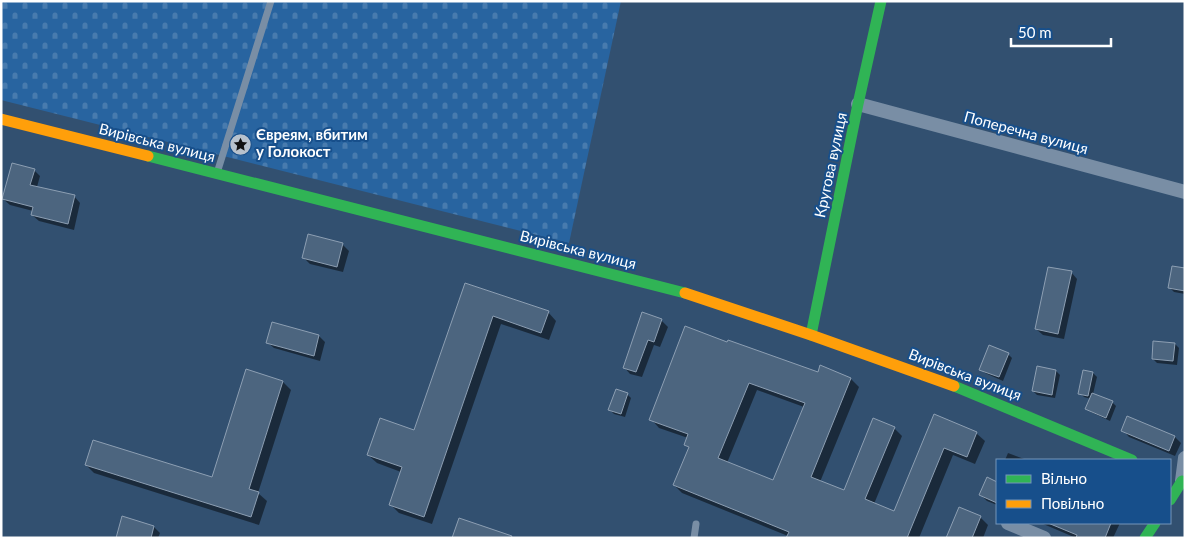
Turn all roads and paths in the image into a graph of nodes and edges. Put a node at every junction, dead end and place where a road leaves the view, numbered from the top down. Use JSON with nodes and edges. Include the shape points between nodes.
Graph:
{"nodes":[{"id":1,"x":271,"y":1,"type":"edge"},
{"id":2,"x":881,"y":1,"type":"edge"},
{"id":3,"x":858,"y":104,"type":"junction"},
{"id":4,"x":1,"y":119,"type":"edge"},
{"id":5,"x":217,"y":174,"type":"junction"},
{"id":6,"x":1185,"y":192,"type":"edge"},
{"id":7,"x":812,"y":335,"type":"junction"},
{"id":8,"x":1185,"y":458,"type":"edge"},
{"id":9,"x":1130,"y":459,"type":"edge"},
{"id":10,"x":1179,"y":480,"type":"edge"},
{"id":11,"x":1171,"y":498,"type":"edge"},
{"id":12,"x":696,"y":524,"type":"dead end"},
{"id":13,"x":1010,"y":524,"type":"edge"},
{"id":14,"x":1154,"y":524,"type":"edge"},
{"id":15,"x":694,"y":538,"type":"edge"},
{"id":16,"x":1044,"y":538,"type":"edge"},
{"id":17,"x":1145,"y":538,"type":"edge"}],
"edges":[{"from":1,"to":5,"type":"lane"},
{"from":2,"to":3,"type":"main road","name":"Кругова вулиця"},
{"from":3,"to":6,"type":"street","name":"Поперечна вулиця"},
{"from":3,"to":7,"type":"main road","name":"Кругова вулиця"},
{"from":4,"to":5,"type":"main road","name":"Вирівська вулиця"},
{"from":5,"to":7,"type":"main road","name":"Вирівська вулиця","via":[[691,294]]},
{"from":7,"to":9,"type":"main road","name":"Вирівська вулиця","via":[[960,388]]},
{"from":8,"to":10,"type":"street"},
{"from":10,"to":11,"type":"main road"},
{"from":12,"to":15,"type":"lane"},
{"from":13,"to":16,"type":"street"},
{"from":14,"to":17,"type":"main road"}]}
